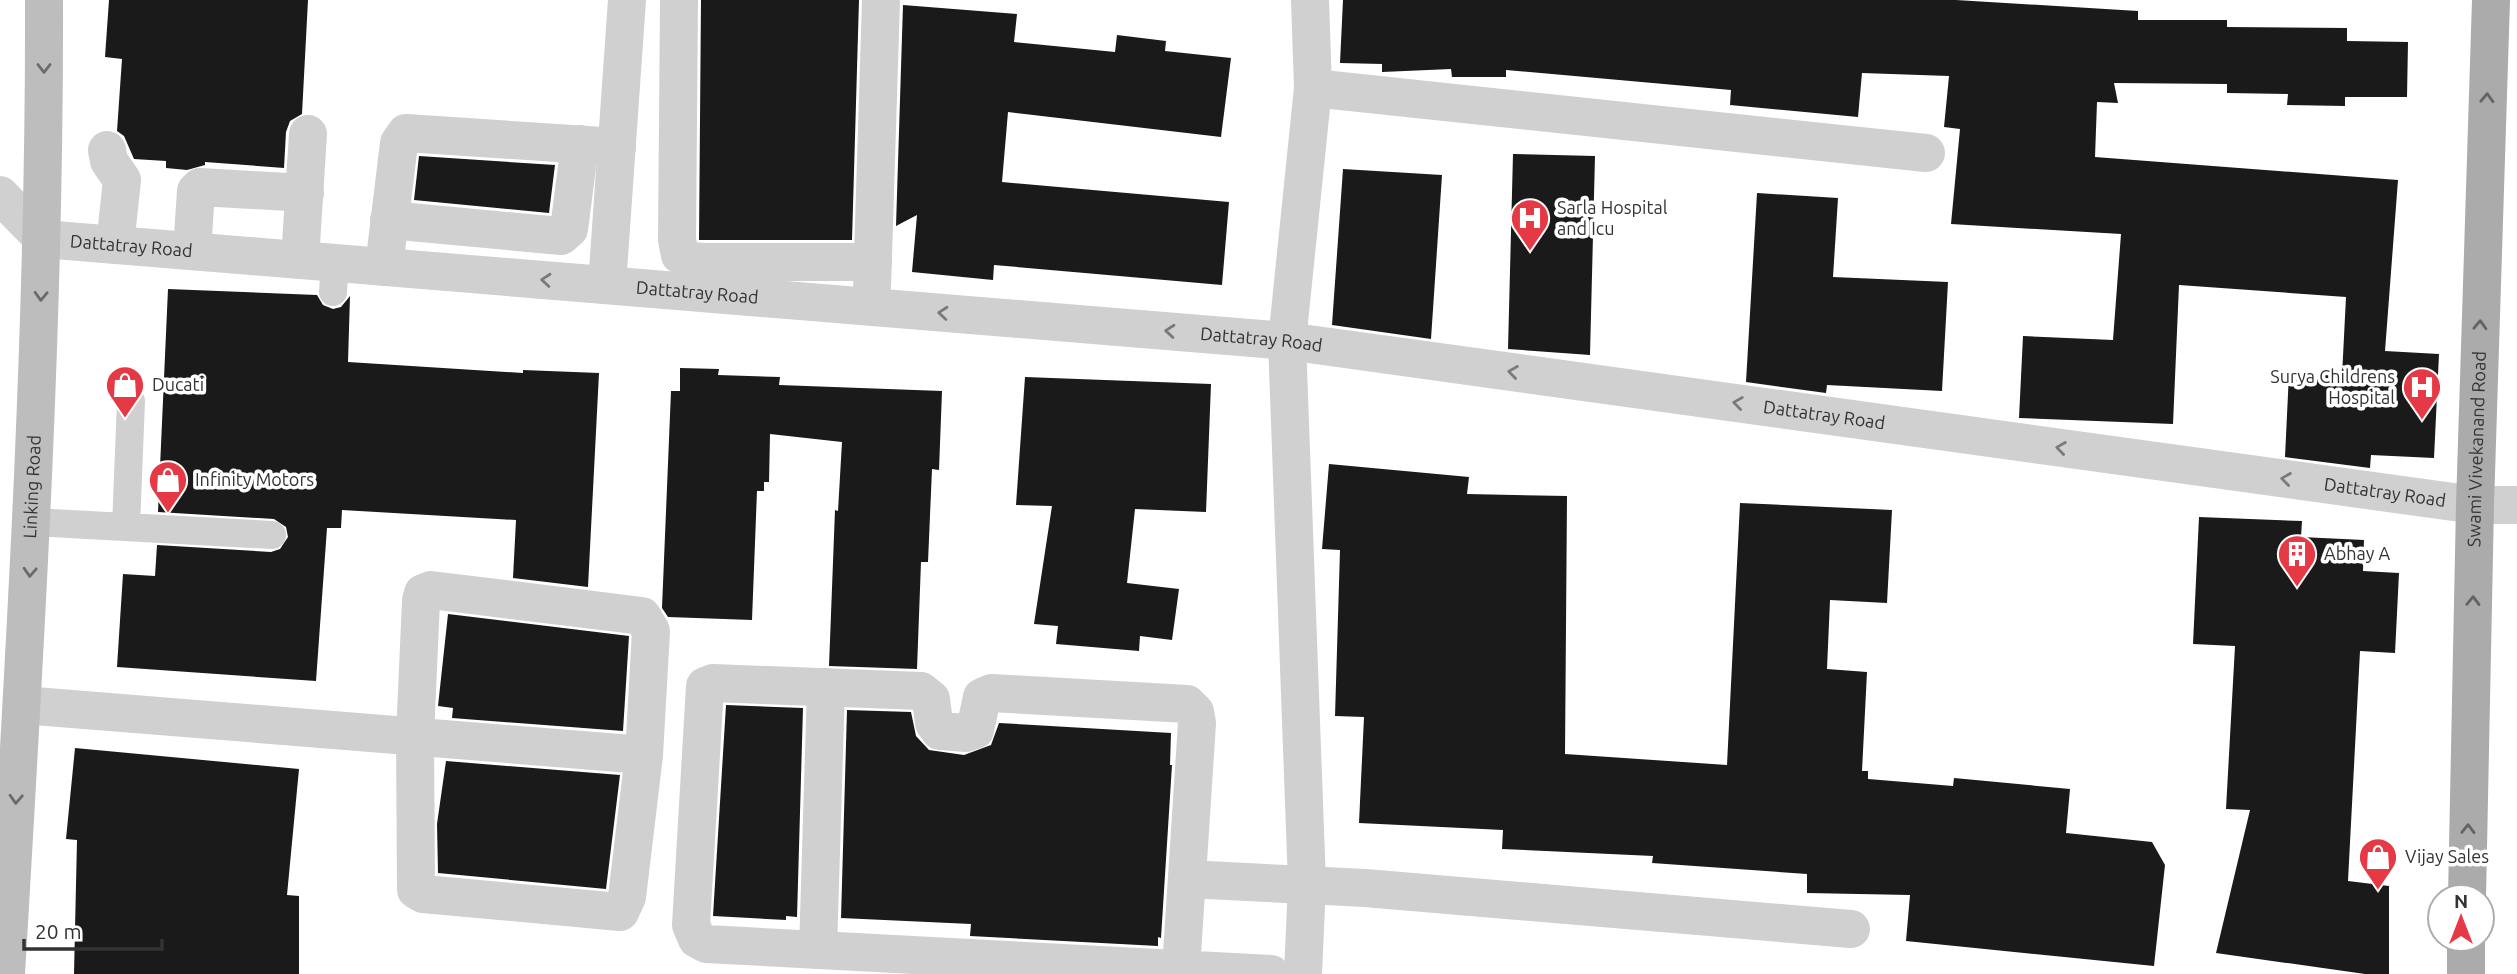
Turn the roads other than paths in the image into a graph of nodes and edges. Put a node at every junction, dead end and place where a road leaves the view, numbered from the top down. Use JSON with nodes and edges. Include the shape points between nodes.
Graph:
{"nodes":[{"id":1,"x":44,"y":0,"type":"edge"},
{"id":2,"x":627,"y":0,"type":"edge"},
{"id":3,"x":679,"y":0,"type":"edge"},
{"id":4,"x":881,"y":0,"type":"edge"},
{"id":5,"x":1310,"y":0,"type":"edge"},
{"id":6,"x":2491,"y":0,"type":"edge"},
{"id":7,"x":1313,"y":88,"type":"junction"},
{"id":8,"x":308,"y":134,"type":"dead end"},
{"id":9,"x":580,"y":144,"type":"junction"},
{"id":10,"x":617,"y":147,"type":"junction"},
{"id":11,"x":107,"y":150,"type":"dead end"},
{"id":12,"x":1926,"y":153,"type":"dead end"},
{"id":13,"x":305,"y":193,"type":"junction"},
{"id":14,"x":0,"y":195,"type":"edge"},
{"id":15,"x":389,"y":220,"type":"junction"},
{"id":16,"x":43,"y":239,"type":"junction"},
{"id":17,"x":115,"y":245,"type":"junction"},
{"id":18,"x":192,"y":251,"type":"junction"},
{"id":19,"x":873,"y":262,"type":"junction"},
{"id":20,"x":384,"y":267,"type":"junction"},
{"id":21,"x":232,"y":274,"type":"dead end"},
{"id":22,"x":325,"y":274,"type":"junction"},
{"id":23,"x":607,"y":285,"type":"junction"},
{"id":24,"x":872,"y":307,"type":"junction"},
{"id":25,"x":1287,"y":341,"type":"junction"},
{"id":26,"x":131,"y":401,"type":"dead end"},
{"id":27,"x":2475,"y":505,"type":"junction"},
{"id":28,"x":2517,"y":505,"type":"edge"},
{"id":29,"x":33,"y":522,"type":"junction"},
{"id":30,"x":126,"y":527,"type":"junction"},
{"id":31,"x":272,"y":535,"type":"dead end"},
{"id":32,"x":826,"y":687,"type":"junction"},
{"id":33,"x":22,"y":705,"type":"junction"},
{"id":34,"x":415,"y":736,"type":"junction"},
{"id":35,"x":644,"y":755,"type":"junction"},
{"id":36,"x":1187,"y":879,"type":"junction"},
{"id":37,"x":2467,"y":883,"type":"edge"},
{"id":38,"x":1307,"y":884,"type":"junction"},
{"id":39,"x":1851,"y":929,"type":"dead end"},
{"id":40,"x":818,"y":950,"type":"junction"},
{"id":41,"x":2466,"y":953,"type":"edge"},
{"id":42,"x":1181,"y":969,"type":"junction"},
{"id":43,"x":6,"y":974,"type":"edge"},
{"id":44,"x":1270,"y":974,"type":"edge"},
{"id":45,"x":1303,"y":974,"type":"edge"},
{"id":46,"x":2466,"y":974,"type":"edge"}],
"edges":[{"from":1,"to":16,"type":"main road","name":"Linking Road","one_way":true},
{"from":2,"to":10,"type":"street"},
{"from":3,"to":19,"type":"street","via":[[680,255],[706,262]]},
{"from":4,"to":19,"type":"street"},
{"from":5,"to":7,"type":"street"},
{"from":27,"to":6,"type":"main road","name":"Swami Vivekanand Road","one_way":true},
{"from":7,"to":12,"type":"street"},
{"from":7,"to":25,"type":"street"},
{"from":8,"to":13,"type":"street"},
{"from":9,"to":10,"type":"street"},
{"from":9,"to":15,"type":"street","via":[[406,133],[399,144]]},
{"from":9,"to":15,"type":"street","via":[[569,229],[561,236]]},
{"from":10,"to":23,"type":"street"},
{"from":11,"to":17,"type":"street","via":[[122,180]]},
{"from":13,"to":18,"type":"street","via":[[200,187]]},
{"from":13,"to":22,"type":"street"},
{"from":14,"to":16,"type":"street"},
{"from":15,"to":20,"type":"street"},
{"from":16,"to":17,"type":"street","name":"Dattatray Road"},
{"from":16,"to":29,"type":"main road","name":"Linking Road","one_way":true},
{"from":17,"to":18,"type":"street","name":"Dattatray Road"},
{"from":18,"to":22,"type":"street","name":"Dattatray Road"},
{"from":19,"to":24,"type":"street"},
{"from":20,"to":22,"type":"street","name":"Dattatray Road"},
{"from":23,"to":20,"type":"street","name":"Dattatray Road","one_way":true},
{"from":21,"to":22,"type":"lane"},
{"from":23,"to":24,"type":"street","name":"Dattatray Road"},
{"from":25,"to":24,"type":"street","name":"Dattatray Road","one_way":true},
{"from":27,"to":25,"type":"street","name":"Dattatray Road","one_way":true},
{"from":25,"to":38,"type":"street"},
{"from":26,"to":30,"type":"lane"},
{"from":27,"to":28,"type":"street","name":"Dattatray Road"},
{"from":37,"to":27,"type":"main road","name":"Swami Vivekanand Road","one_way":true},
{"from":29,"to":30,"type":"lane"},
{"from":29,"to":33,"type":"main road","name":"Linking Road","one_way":true},
{"from":30,"to":31,"type":"lane"},
{"from":32,"to":36,"type":"street","via":[[921,691],[931,699],[934,723],[940,731],[966,733],[975,730],[982,697],[991,693],[1187,704],[1197,723]]},
{"from":32,"to":40,"type":"street"},
{"from":32,"to":40,"type":"street","via":[[713,682],[705,686],[691,925],[697,939],[706,944]]},
{"from":33,"to":34,"type":"street"},
{"from":33,"to":43,"type":"main road","name":"Linking Road","one_way":true},
{"from":34,"to":35,"type":"street"},
{"from":34,"to":35,"type":"street","via":[[421,601],[424,593],[432,590],[642,616],[651,631]]},
{"from":34,"to":35,"type":"street","via":[[416,890],[611,914],[624,908],[627,897]]},
{"from":36,"to":38,"type":"street"},
{"from":36,"to":42,"type":"street"},
{"from":38,"to":39,"type":"street"},
{"from":38,"to":45,"type":"street"},
{"from":40,"to":42,"type":"street"},
{"from":41,"to":46,"type":"main road"},
{"from":42,"to":44,"type":"street"}]}
